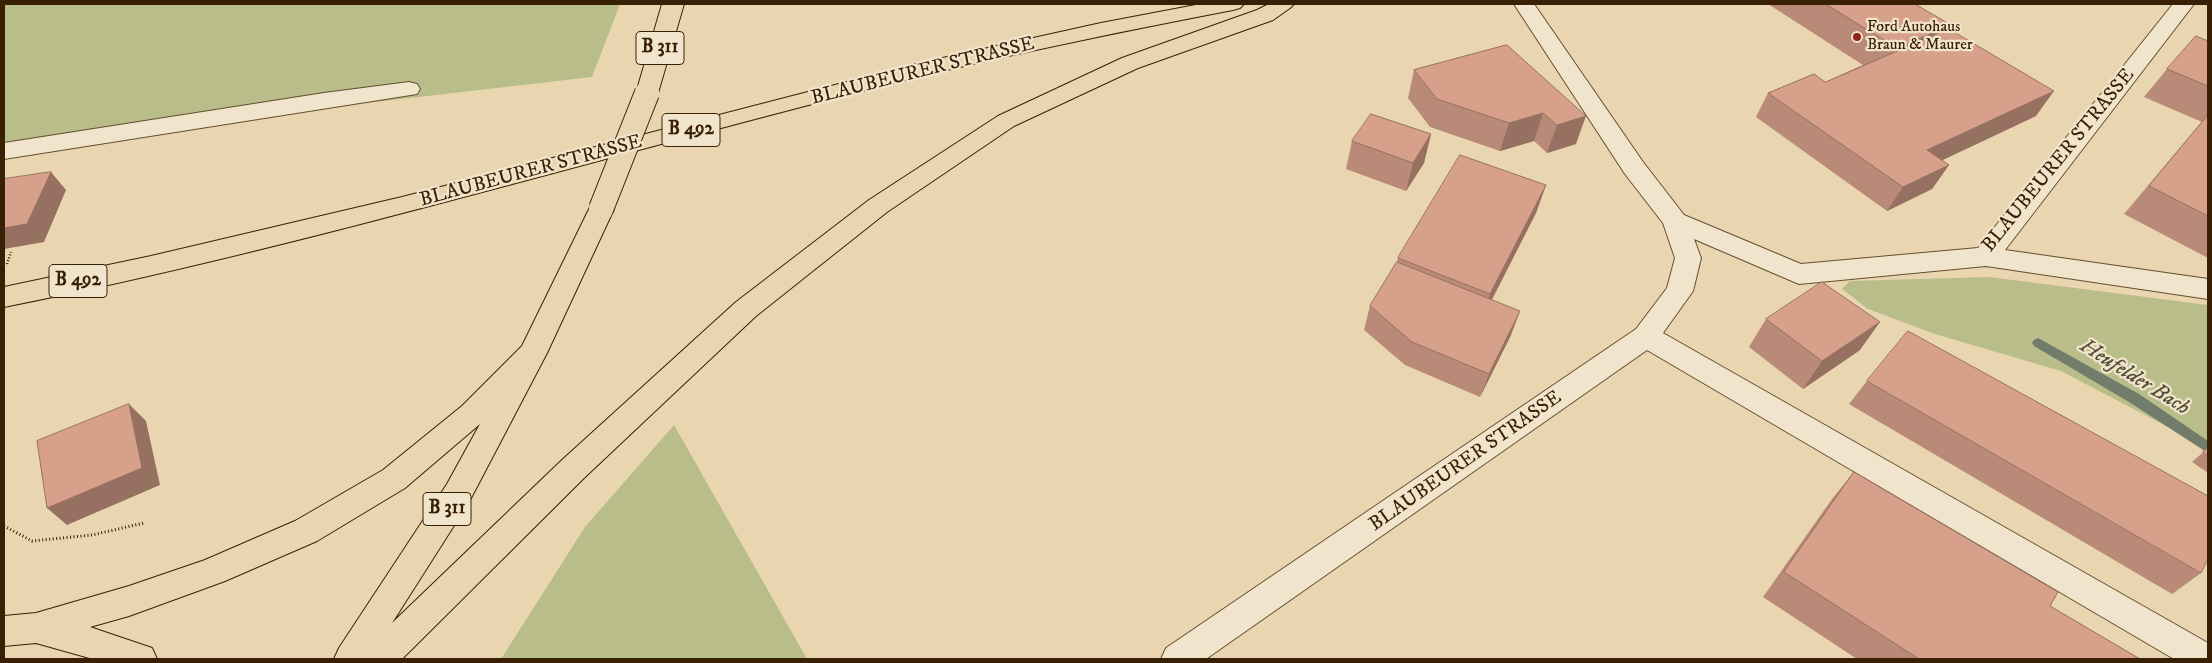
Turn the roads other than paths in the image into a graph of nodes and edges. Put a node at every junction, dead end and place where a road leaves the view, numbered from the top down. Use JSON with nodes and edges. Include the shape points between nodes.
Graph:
{"nodes":[{"id":1,"x":674,"y":4,"type":"edge"},
{"id":2,"x":1233,"y":4,"type":"edge"},
{"id":3,"x":1284,"y":4,"type":"edge"},
{"id":4,"x":1524,"y":4,"type":"edge"},
{"id":5,"x":2184,"y":4,"type":"edge"},
{"id":6,"x":410,"y":89,"type":"dead end"},
{"id":7,"x":4,"y":151,"type":"edge"},
{"id":8,"x":1675,"y":222,"type":"junction"},
{"id":9,"x":1986,"y":257,"type":"junction"},
{"id":10,"x":2208,"y":289,"type":"edge"},
{"id":11,"x":4,"y":297,"type":"edge"},
{"id":12,"x":1646,"y":336,"type":"junction"},
{"id":13,"x":533,"y":353,"type":"junction"},
{"id":14,"x":36,"y":628,"type":"junction"},
{"id":15,"x":4,"y":630,"type":"edge"},
{"id":16,"x":140,"y":659,"type":"edge"},
{"id":17,"x":351,"y":659,"type":"edge"},
{"id":18,"x":379,"y":659,"type":"edge"},
{"id":19,"x":1178,"y":659,"type":"edge"},
{"id":20,"x":2204,"y":659,"type":"edge"}],
"edges":[{"from":1,"to":13,"type":"main road","number":"B 311","bridge":true,"via":[[647,93],[601,209]]},
{"from":2,"to":11,"type":"main road","name":"BLAUBEURER STRASSE","number":"B 492","via":[[1101,29],[920,70],[402,206]]},
{"from":3,"to":18,"type":"main road","via":[[1265,14],[1130,63],[1006,122],[878,206],[746,309],[573,470]]},
{"from":4,"to":8,"type":"street","name":"BLAUBEURER STRASSE","via":[[1634,168]]},
{"from":5,"to":9,"type":"street","name":"BLAUBEURER STRASSE"},
{"from":6,"to":7,"type":"street"},
{"from":8,"to":9,"type":"street","name":"BLAUBEURER STRASSE","via":[[1799,274]]},
{"from":8,"to":12,"type":"street","name":"BLAUBEURER STRASSE","via":[[1688,258],[1680,291]]},
{"from":9,"to":10,"type":"street"},
{"from":12,"to":19,"type":"street","name":"BLAUBEURER STRASSE"},
{"from":12,"to":20,"type":"street"},
{"from":13,"to":14,"type":"main road","via":[[472,414],[394,479],[306,531],[214,571],[129,601]]},
{"from":13,"to":17,"type":"main road","number":"B 311","via":[[458,493]]},
{"from":14,"to":15,"type":"main road"},
{"from":14,"to":16,"type":"main road"}]}
